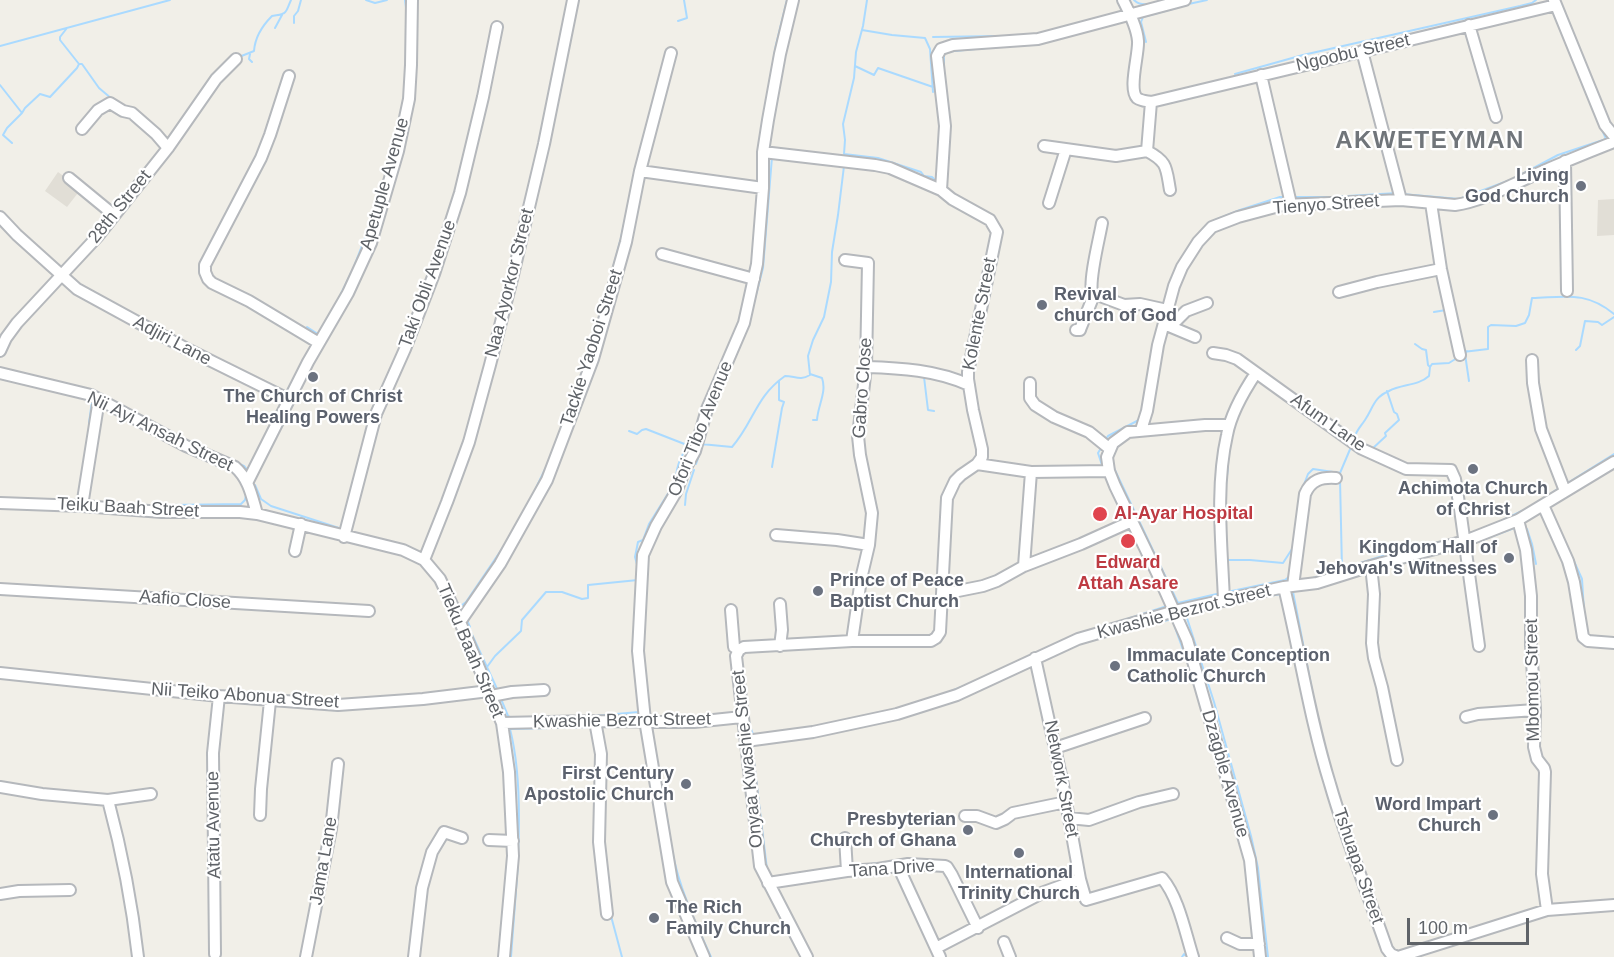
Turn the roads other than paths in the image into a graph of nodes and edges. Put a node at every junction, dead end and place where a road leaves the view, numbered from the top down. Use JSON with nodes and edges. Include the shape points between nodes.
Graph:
{"nodes":[{"id":1,"x":412,"y":0,"type":"edge"},
{"id":2,"x":573,"y":0,"type":"edge"},
{"id":3,"x":793,"y":0,"type":"edge"},
{"id":4,"x":1123,"y":0,"type":"edge"},
{"id":5,"x":1185,"y":0,"type":"edge"},
{"id":6,"x":1555,"y":2,"type":"edge"},
{"id":7,"x":1130,"y":15,"type":"junction"},
{"id":8,"x":1469,"y":25,"type":"junction"},
{"id":9,"x":497,"y":27,"type":"dead end"},
{"id":10,"x":1362,"y":51,"type":"junction"},
{"id":11,"x":670,"y":53,"type":"dead end"},
{"id":12,"x":236,"y":59,"type":"dead end"},
{"id":13,"x":1261,"y":75,"type":"junction"},
{"id":14,"x":289,"y":76,"type":"dead end"},
{"id":15,"x":1151,"y":102,"type":"junction"},
{"id":16,"x":1496,"y":117,"type":"dead end"},
{"id":17,"x":82,"y":129,"type":"dead end"},
{"id":18,"x":1614,"y":136,"type":"edge"},
{"id":19,"x":1614,"y":142,"type":"edge"},
{"id":20,"x":1044,"y":146,"type":"dead end"},
{"id":21,"x":168,"y":147,"type":"junction"},
{"id":22,"x":1066,"y":149,"type":"junction"},
{"id":23,"x":763,"y":152,"type":"junction"},
{"id":24,"x":1147,"y":152,"type":"junction"},
{"id":25,"x":1565,"y":161,"type":"junction"},
{"id":26,"x":640,"y":171,"type":"junction"},
{"id":27,"x":69,"y":178,"type":"dead end"},
{"id":28,"x":763,"y":188,"type":"junction"},
{"id":29,"x":940,"y":190,"type":"junction"},
{"id":30,"x":1170,"y":190,"type":"dead end"},
{"id":31,"x":1401,"y":200,"type":"junction"},
{"id":32,"x":1049,"y":203,"type":"dead end"},
{"id":33,"x":1431,"y":203,"type":"junction"},
{"id":34,"x":1291,"y":204,"type":"junction"},
{"id":35,"x":114,"y":214,"type":"junction"},
{"id":36,"x":0,"y":217,"type":"edge"},
{"id":37,"x":1102,"y":222,"type":"dead end"},
{"id":38,"x":663,"y":254,"type":"dead end"},
{"id":39,"x":845,"y":260,"type":"dead end"},
{"id":40,"x":1441,"y":269,"type":"junction"},
{"id":41,"x":62,"y":274,"type":"junction"},
{"id":42,"x":754,"y":279,"type":"junction"},
{"id":43,"x":1567,"y":291,"type":"dead end"},
{"id":44,"x":1339,"y":292,"type":"dead end"},
{"id":45,"x":1094,"y":295,"type":"junction"},
{"id":46,"x":1207,"y":303,"type":"dead end"},
{"id":47,"x":1167,"y":310,"type":"junction"},
{"id":48,"x":1164,"y":324,"type":"junction"},
{"id":49,"x":1076,"y":330,"type":"dead end"},
{"id":50,"x":1195,"y":337,"type":"dead end"},
{"id":51,"x":319,"y":342,"type":"junction"},
{"id":52,"x":0,"y":351,"type":"edge"},
{"id":53,"x":1213,"y":353,"type":"dead end"},
{"id":54,"x":1460,"y":355,"type":"dead end"},
{"id":55,"x":1532,"y":360,"type":"dead end"},
{"id":56,"x":866,"y":367,"type":"junction"},
{"id":57,"x":0,"y":373,"type":"edge"},
{"id":58,"x":1256,"y":373,"type":"junction"},
{"id":59,"x":1030,"y":383,"type":"dead end"},
{"id":60,"x":969,"y":386,"type":"junction"},
{"id":61,"x":99,"y":399,"type":"junction"},
{"id":62,"x":288,"y":399,"type":"junction"},
{"id":63,"x":1229,"y":425,"type":"junction"},
{"id":64,"x":1141,"y":430,"type":"junction"},
{"id":65,"x":1110,"y":449,"type":"junction"},
{"id":66,"x":1614,"y":462,"type":"edge"},
{"id":67,"x":977,"y":464,"type":"junction"},
{"id":68,"x":1109,"y":471,"type":"junction"},
{"id":69,"x":1031,"y":472,"type":"junction"},
{"id":70,"x":1336,"y":478,"type":"dead end"},
{"id":71,"x":247,"y":483,"type":"junction"},
{"id":72,"x":1565,"y":491,"type":"junction"},
{"id":73,"x":0,"y":503,"type":"edge"},
{"id":74,"x":1543,"y":505,"type":"junction"},
{"id":75,"x":82,"y":506,"type":"junction"},
{"id":76,"x":256,"y":514,"type":"junction"},
{"id":77,"x":1518,"y":520,"type":"junction"},
{"id":78,"x":1132,"y":521,"type":"junction"},
{"id":79,"x":301,"y":524,"type":"junction"},
{"id":80,"x":776,"y":535,"type":"dead end"},
{"id":81,"x":344,"y":537,"type":"junction"},
{"id":82,"x":1465,"y":541,"type":"junction"},
{"id":83,"x":869,"y":545,"type":"junction"},
{"id":84,"x":295,"y":550,"type":"dead end"},
{"id":85,"x":424,"y":560,"type":"junction"},
{"id":86,"x":1024,"y":566,"type":"junction"},
{"id":87,"x":1371,"y":566,"type":"junction"},
{"id":88,"x":1288,"y":587,"type":"junction"},
{"id":89,"x":0,"y":589,"type":"edge"},
{"id":90,"x":943,"y":594,"type":"junction"},
{"id":91,"x":1224,"y":601,"type":"junction"},
{"id":92,"x":780,"y":604,"type":"dead end"},
{"id":93,"x":731,"y":610,"type":"dead end"},
{"id":94,"x":369,"y":611,"type":"dead end"},
{"id":95,"x":1175,"y":611,"type":"junction"},
{"id":96,"x":460,"y":622,"type":"junction"},
{"id":97,"x":852,"y":641,"type":"junction"},
{"id":98,"x":1614,"y":643,"type":"edge"},
{"id":99,"x":780,"y":646,"type":"junction"},
{"id":100,"x":1479,"y":646,"type":"dead end"},
{"id":101,"x":739,"y":650,"type":"junction"},
{"id":102,"x":1035,"y":658,"type":"junction"},
{"id":103,"x":0,"y":673,"type":"edge"},
{"id":104,"x":544,"y":690,"type":"dead end"},
{"id":105,"x":490,"y":694,"type":"junction"},
{"id":106,"x":219,"y":696,"type":"junction"},
{"id":107,"x":270,"y":700,"type":"junction"},
{"id":108,"x":1535,"y":710,"type":"junction"},
{"id":109,"x":742,"y":717,"type":"junction"},
{"id":110,"x":1466,"y":717,"type":"dead end"},
{"id":111,"x":1145,"y":718,"type":"dead end"},
{"id":112,"x":645,"y":720,"type":"junction"},
{"id":113,"x":595,"y":721,"type":"junction"},
{"id":114,"x":502,"y":723,"type":"junction"},
{"id":115,"x":746,"y":741,"type":"junction"},
{"id":116,"x":1056,"y":748,"type":"junction"},
{"id":117,"x":1397,"y":760,"type":"dead end"},
{"id":118,"x":338,"y":764,"type":"dead end"},
{"id":119,"x":0,"y":787,"type":"edge"},
{"id":120,"x":151,"y":794,"type":"dead end"},
{"id":121,"x":1173,"y":794,"type":"dead end"},
{"id":122,"x":108,"y":800,"type":"junction"},
{"id":123,"x":1066,"y":802,"type":"junction"},
{"id":124,"x":260,"y":814,"type":"dead end"},
{"id":125,"x":965,"y":816,"type":"dead end"},
{"id":126,"x":1069,"y":818,"type":"junction"},
{"id":127,"x":462,"y":838,"type":"dead end"},
{"id":128,"x":845,"y":838,"type":"dead end"},
{"id":129,"x":489,"y":840,"type":"dead end"},
{"id":130,"x":513,"y":841,"type":"junction"},
{"id":131,"x":898,"y":866,"type":"junction"},
{"id":132,"x":847,"y":871,"type":"junction"},
{"id":133,"x":1080,"y":879,"type":"junction"},
{"id":134,"x":768,"y":883,"type":"junction"},
{"id":135,"x":70,"y":890,"type":"dead end"},
{"id":136,"x":0,"y":894,"type":"edge"},
{"id":137,"x":1614,"y":905,"type":"edge"},
{"id":138,"x":1547,"y":910,"type":"junction"},
{"id":139,"x":607,"y":914,"type":"dead end"},
{"id":140,"x":978,"y":928,"type":"junction"},
{"id":141,"x":1227,"y":938,"type":"dead end"},
{"id":142,"x":1004,"y":942,"type":"dead end"},
{"id":143,"x":1259,"y":944,"type":"junction"},
{"id":144,"x":938,"y":953,"type":"edge"},
{"id":145,"x":215,"y":954,"type":"dead end"},
{"id":146,"x":138,"y":957,"type":"edge"},
{"id":147,"x":306,"y":957,"type":"edge"},
{"id":148,"x":414,"y":957,"type":"edge"},
{"id":149,"x":504,"y":957,"type":"edge"},
{"id":150,"x":704,"y":957,"type":"edge"},
{"id":151,"x":807,"y":957,"type":"edge"},
{"id":152,"x":1010,"y":957,"type":"edge"},
{"id":153,"x":1193,"y":957,"type":"edge"},
{"id":154,"x":1260,"y":957,"type":"edge"}],
"edges":[{"from":1,"to":51,"type":"street","name":"Apetuple Avenue","via":[[409,99],[398,152],[371,243]]},
{"from":2,"to":85,"type":"street","name":"Naa Ayorkor Street","via":[[542,155],[490,365],[469,442]]},
{"from":3,"to":23,"type":"street","name":"Ofori Tibo Avenue"},
{"from":4,"to":7,"type":"street"},
{"from":5,"to":7,"type":"street"},
{"from":6,"to":8,"type":"street","name":"Ngoobu Street"},
{"from":6,"to":18,"type":"street","via":[[1605,125]]},
{"from":7,"to":15,"type":"street","via":[[1138,39],[1133,89],[1138,98]]},
{"from":7,"to":29,"type":"street","via":[[1038,39],[953,45],[939,50],[945,126]]},
{"from":8,"to":10,"type":"street","name":"Ngoobu Street"},
{"from":8,"to":16,"type":"street"},
{"from":9,"to":81,"type":"street","name":"Taki Obli Avenue","via":[[460,193],[434,274],[376,414]]},
{"from":10,"to":13,"type":"street","name":"Ngoobu Street"},
{"from":10,"to":31,"type":"street"},
{"from":11,"to":26,"type":"street","name":"Tackie Yaoboi Street"},
{"from":12,"to":21,"type":"street","name":"28th Street","via":[[216,79]]},
{"from":13,"to":15,"type":"street","name":"Ngoobu Street"},
{"from":13,"to":34,"type":"street"},
{"from":14,"to":51,"type":"street","via":[[261,158],[205,265],[205,272],[208,279],[223,289]]},
{"from":15,"to":24,"type":"street"},
{"from":17,"to":21,"type":"street","via":[[98,110],[110,103],[132,113]]},
{"from":19,"to":25,"type":"street","name":"Tienyo Street"},
{"from":20,"to":22,"type":"street"},
{"from":21,"to":35,"type":"street","name":"28th Street"},
{"from":22,"to":24,"type":"street","via":[[1116,156]]},
{"from":22,"to":32,"type":"street"},
{"from":23,"to":28,"type":"street","name":"Ofori Tibo Avenue"},
{"from":23,"to":29,"type":"street","name":"Kolente Street","via":[[890,168]]},
{"from":24,"to":30,"type":"street","via":[[1162,160]]},
{"from":25,"to":33,"type":"street","name":"Tienyo Street","via":[[1472,201],[1455,205]]},
{"from":25,"to":43,"type":"street"},
{"from":26,"to":28,"type":"street"},
{"from":26,"to":96,"type":"street","name":"Tackie Yaoboi Street","via":[[626,242],[593,359],[547,480],[500,564]]},
{"from":27,"to":35,"type":"street"},
{"from":28,"to":42,"type":"street","name":"Ofori Tibo Avenue"},
{"from":29,"to":60,"type":"street","name":"Kolente Street","via":[[990,220],[997,232],[971,354]]},
{"from":31,"to":33,"type":"street","name":"Tienyo Street"},
{"from":31,"to":34,"type":"street","name":"Tienyo Street"},
{"from":33,"to":40,"type":"street"},
{"from":34,"to":47,"type":"street","name":"Tienyo Street","via":[[1248,213],[1212,227],[1182,267]]},
{"from":35,"to":41,"type":"street","name":"28th Street"},
{"from":36,"to":41,"type":"street","name":"Adjiri Lane"},
{"from":37,"to":45,"type":"street","via":[[1091,291]]},
{"from":38,"to":42,"type":"street"},
{"from":39,"to":56,"type":"street","name":"Gabro Close","via":[[868,263]]},
{"from":40,"to":44,"type":"street"},
{"from":40,"to":54,"type":"street"},
{"from":41,"to":52,"type":"street","name":"28th Street","via":[[17,323]]},
{"from":41,"to":62,"type":"street","name":"Adjiri Lane","via":[[77,289]]},
{"from":42,"to":112,"type":"street","name":"Ofori Tibo Avenue","via":[[744,322],[710,400],[698,443],[643,555],[638,651]]},
{"from":45,"to":47,"type":"street"},
{"from":45,"to":49,"type":"street","via":[[1082,327]]},
{"from":46,"to":48,"type":"street"},
{"from":47,"to":48,"type":"street","name":"Tienyo Street"},
{"from":48,"to":50,"type":"street"},
{"from":48,"to":64,"type":"street","name":"Tienyo Street"},
{"from":51,"to":62,"type":"street","name":"Apetuple Avenue"},
{"from":53,"to":58,"type":"street","name":"Afum Lane","via":[[1237,359]]},
{"from":55,"to":72,"type":"street","via":[[1541,429]]},
{"from":56,"to":60,"type":"street","via":[[900,368]]},
{"from":56,"to":83,"type":"street","name":"Gabro Close","via":[[858,436],[872,513]]},
{"from":57,"to":61,"type":"street","name":"Nii Ayi Ansah Street"},
{"from":58,"to":63,"type":"street"},
{"from":58,"to":82,"type":"street","name":"Afum Lane","via":[[1362,449],[1406,469],[1451,470]]},
{"from":59,"to":65,"type":"street","via":[[1030,398],[1035,405],[1089,432]]},
{"from":60,"to":67,"type":"street","name":"Kolente Street","via":[[982,449]]},
{"from":61,"to":71,"type":"street","name":"Nii Ayi Ansah Street","via":[[186,446],[235,467]]},
{"from":61,"to":75,"type":"street"},
{"from":62,"to":71,"type":"street","name":"Apetuple Avenue"},
{"from":63,"to":64,"type":"street"},
{"from":63,"to":91,"type":"street","via":[[1221,499]]},
{"from":64,"to":65,"type":"street","via":[[1128,432]]},
{"from":65,"to":68,"type":"street","name":"Dzagble Avenue"},
{"from":66,"to":72,"type":"street","name":"Kwashie Bezrot Street"},
{"from":67,"to":69,"type":"street"},
{"from":67,"to":90,"type":"street","name":"Onyaa Kwashie Street","via":[[955,481],[947,498]]},
{"from":68,"to":69,"type":"street"},
{"from":68,"to":78,"type":"street","name":"Dzagble Avenue"},
{"from":69,"to":86,"type":"street"},
{"from":70,"to":88,"type":"street","via":[[1312,482],[1305,494]]},
{"from":71,"to":76,"type":"street","name":"Nii Ayi Ansah Street"},
{"from":72,"to":74,"type":"street","name":"Kwashie Bezrot Street"},
{"from":73,"to":75,"type":"street","name":"Teiku Baah Street"},
{"from":74,"to":77,"type":"street","name":"Kwashie Bezrot Street"},
{"from":74,"to":98,"type":"street","via":[[1568,561],[1582,637]]},
{"from":75,"to":76,"type":"street","name":"Teiku Baah Street"},
{"from":76,"to":79,"type":"street","name":"Tieku Baah Street"},
{"from":77,"to":82,"type":"street","name":"Kwashie Bezrot Street"},
{"from":77,"to":108,"type":"street","name":"Mbomou Street","via":[[1530,579]]},
{"from":78,"to":86,"type":"street"},
{"from":78,"to":95,"type":"street","name":"Dzagble Avenue"},
{"from":79,"to":81,"type":"street","name":"Tieku Baah Street"},
{"from":79,"to":84,"type":"street"},
{"from":80,"to":83,"type":"street"},
{"from":81,"to":85,"type":"street","name":"Tieku Baah Street","via":[[403,550]]},
{"from":82,"to":87,"type":"street","name":"Kwashie Bezrot Street"},
{"from":82,"to":100,"type":"street"},
{"from":83,"to":97,"type":"street","name":"Gabro Close"},
{"from":85,"to":96,"type":"street","name":"Tieku Baah Street","via":[[440,579]]},
{"from":86,"to":90,"type":"street","via":[[983,586]]},
{"from":87,"to":88,"type":"street","name":"Kwashie Bezrot Street","via":[[1317,583]]},
{"from":87,"to":117,"type":"street","via":[[1374,658]]},
{"from":88,"to":91,"type":"street","name":"Kwashie Bezrot Street"},
{"from":88,"to":138,"type":"street","name":"Tshuapa Street","via":[[1303,675],[1329,783],[1387,950],[1398,957]]},
{"from":89,"to":94,"type":"street","name":"Aafio Close"},
{"from":90,"to":97,"type":"street","name":"Onyaa Kwashie Street","via":[[940,633],[931,641]]},
{"from":91,"to":95,"type":"street","name":"Kwashie Bezrot Street"},
{"from":92,"to":99,"type":"street"},
{"from":93,"to":101,"type":"street","via":[[734,647]]},
{"from":95,"to":102,"type":"street","name":"Kwashie Bezrot Street","via":[[1078,639]]},
{"from":95,"to":143,"type":"street","name":"Dzagble Avenue","via":[[1187,640],[1250,860]]},
{"from":96,"to":105,"type":"street","name":"Tieku Baah Street"},
{"from":97,"to":99,"type":"street","name":"Onyaa Kwashie Street"},
{"from":99,"to":101,"type":"street","name":"Onyaa Kwashie Street"},
{"from":101,"to":109,"type":"street","name":"Onyaa Kwashie Street","via":[[736,656]]},
{"from":102,"to":115,"type":"street","name":"Kwashie Bezrot Street","via":[[957,695],[897,714]]},
{"from":102,"to":116,"type":"street","name":"Network Street"},
{"from":103,"to":106,"type":"street","name":"Nii Teiko Abonua Street"},
{"from":104,"to":105,"type":"street","name":"Nii Teiko Abonua Street"},
{"from":105,"to":107,"type":"street","name":"Nii Teiko Abonua Street","via":[[349,704]]},
{"from":105,"to":114,"type":"street","name":"Tieku Baah Street"},
{"from":106,"to":107,"type":"street","name":"Nii Teiko Abonua Street"},
{"from":106,"to":145,"type":"street","name":"Atatu Avenue","via":[[213,753]]},
{"from":107,"to":124,"type":"street"},
{"from":108,"to":110,"type":"street"},
{"from":108,"to":138,"type":"street","name":"Mbomou Street","via":[[1534,753],[1544,768],[1545,779],[1542,874]]},
{"from":109,"to":112,"type":"street","name":"Kwashie Bezrot Street","via":[[694,722]]},
{"from":109,"to":115,"type":"street","name":"Onyaa Kwashie Street"},
{"from":111,"to":116,"type":"street"},
{"from":112,"to":113,"type":"street","name":"Kwashie Bezrot Street"},
{"from":112,"to":150,"type":"street","name":"Ofori Tibo Avenue","via":[[672,882]]},
{"from":113,"to":114,"type":"street","name":"Kwashie Bezrot Street"},
{"from":113,"to":139,"type":"street","via":[[601,754],[599,842]]},
{"from":114,"to":130,"type":"street","name":"Tieku Baah Street"},
{"from":115,"to":134,"type":"street","name":"Onyaa Kwashie Street","via":[[757,847]]},
{"from":116,"to":123,"type":"street","name":"Network Street"},
{"from":118,"to":147,"type":"street","name":"Jama Lane","via":[[331,829]]},
{"from":119,"to":122,"type":"street"},
{"from":120,"to":122,"type":"street"},
{"from":121,"to":126,"type":"street","via":[[1089,820]]},
{"from":122,"to":146,"type":"street","via":[[126,868]]},
{"from":123,"to":125,"type":"street","via":[[1013,813],[996,823]]},
{"from":123,"to":126,"type":"street","name":"Network Street"},
{"from":126,"to":133,"type":"street","name":"Network Street"},
{"from":127,"to":148,"type":"street","via":[[444,832],[432,852],[422,888]]},
{"from":128,"to":132,"type":"street"},
{"from":129,"to":130,"type":"street"},
{"from":130,"to":149,"type":"street","name":"Tieku Baah Street"},
{"from":131,"to":132,"type":"street","name":"Tana Drive"},
{"from":131,"to":140,"type":"street","name":"Tana Drive","via":[[947,867]]},
{"from":131,"to":144,"type":"street"},
{"from":132,"to":134,"type":"street","name":"Tana Drive"},
{"from":133,"to":140,"type":"street","via":[[1044,892]]},
{"from":133,"to":153,"type":"street","name":"Network Street","via":[[1086,900],[1162,878],[1174,898]]},
{"from":134,"to":151,"type":"street","name":"Onyaa Kwashie Street"},
{"from":135,"to":136,"type":"street"},
{"from":137,"to":138,"type":"street","name":"Tshuapa Street"},
{"from":140,"to":144,"type":"street"},
{"from":141,"to":143,"type":"street","via":[[1240,944]]},
{"from":142,"to":152,"type":"street"},
{"from":143,"to":154,"type":"street","name":"Dzagble Avenue"}]}
